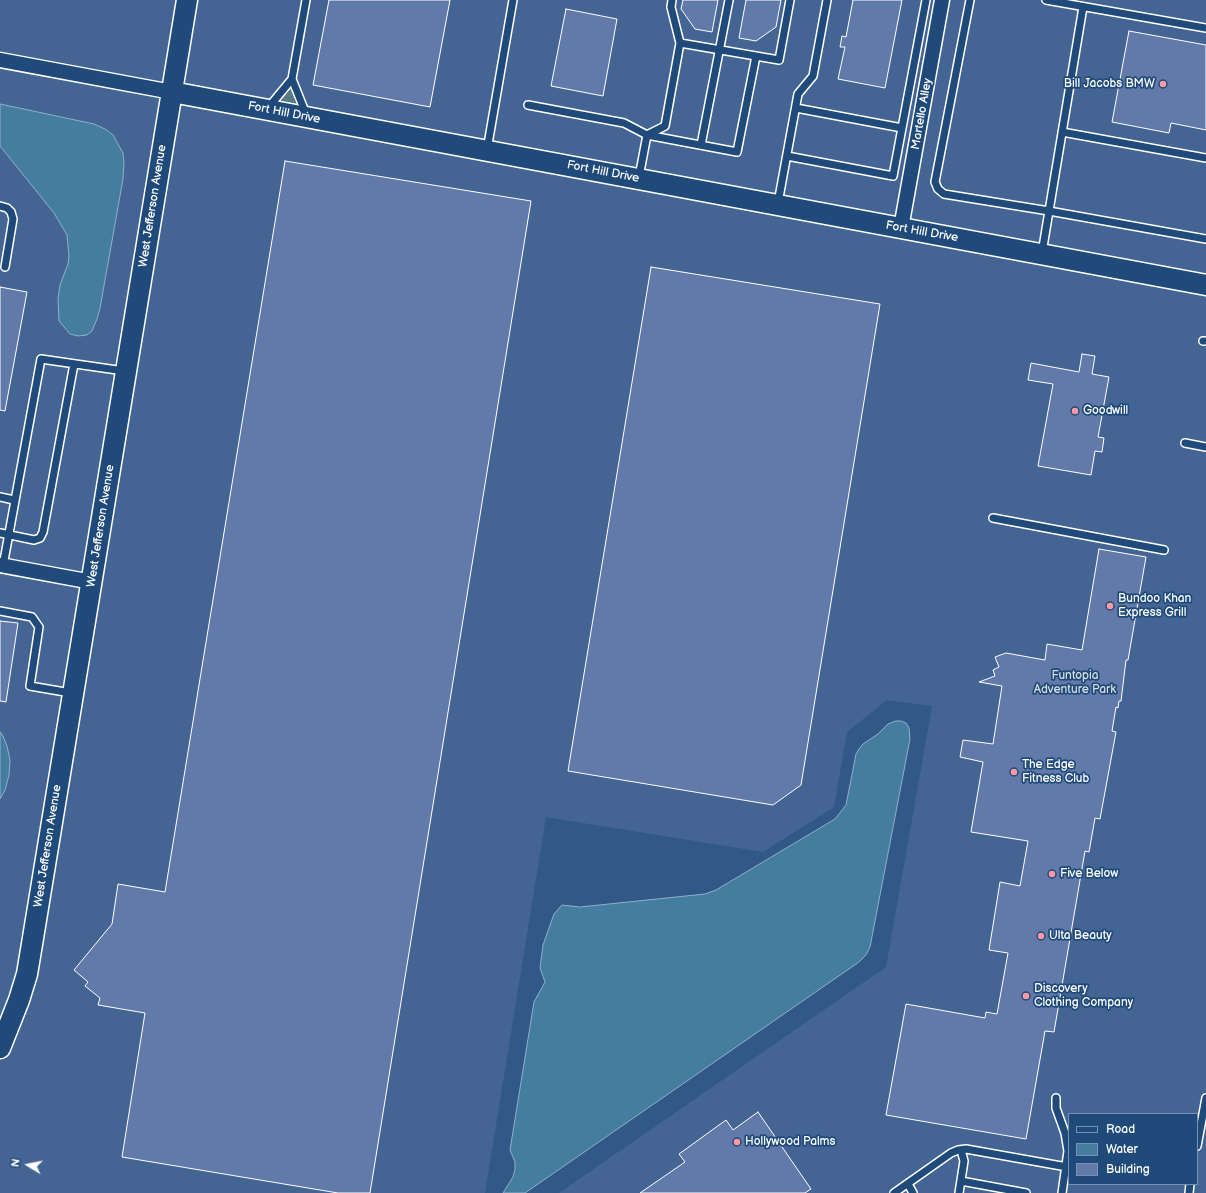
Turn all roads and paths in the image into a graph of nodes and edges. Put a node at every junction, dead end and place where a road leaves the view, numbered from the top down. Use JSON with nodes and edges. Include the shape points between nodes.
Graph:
{"nodes":[{"id":1,"x":187,"y":0,"type":"edge"},
{"id":2,"x":306,"y":0,"type":"edge"},
{"id":3,"x":513,"y":0,"type":"edge"},
{"id":4,"x":672,"y":0,"type":"edge"},
{"id":5,"x":729,"y":0,"type":"edge"},
{"id":6,"x":790,"y":0,"type":"edge"},
{"id":7,"x":827,"y":0,"type":"edge"},
{"id":8,"x":926,"y":0,"type":"edge"},
{"id":9,"x":942,"y":0,"type":"edge"},
{"id":10,"x":970,"y":0,"type":"edge"},
{"id":11,"x":1046,"y":0,"type":"edge"},
{"id":12,"x":1083,"y":7,"type":"junction"},
{"id":13,"x":1206,"y":28,"type":"edge"},
{"id":14,"x":680,"y":43,"type":"junction"},
{"id":15,"x":720,"y":50,"type":"junction"},
{"id":16,"x":756,"y":56,"type":"junction"},
{"id":17,"x":0,"y":60,"type":"edge"},
{"id":18,"x":292,"y":79,"type":"junction"},
{"id":19,"x":172,"y":92,"type":"junction"},
{"id":20,"x":528,"y":105,"type":"dead end"},
{"id":21,"x":796,"y":108,"type":"junction"},
{"id":22,"x":266,"y":110,"type":"junction"},
{"id":23,"x":307,"y":117,"type":"junction"},
{"id":24,"x":902,"y":128,"type":"junction"},
{"id":25,"x":1062,"y":132,"type":"junction"},
{"id":26,"x":647,"y":135,"type":"junction"},
{"id":27,"x":701,"y":145,"type":"junction"},
{"id":28,"x":486,"y":150,"type":"junction"},
{"id":29,"x":787,"y":156,"type":"junction"},
{"id":30,"x":1206,"y":158,"type":"edge"},
{"id":31,"x":639,"y":179,"type":"junction"},
{"id":32,"x":778,"y":205,"type":"junction"},
{"id":33,"x":0,"y":206,"type":"edge"},
{"id":34,"x":1049,"y":211,"type":"junction"},
{"id":35,"x":901,"y":228,"type":"junction"},
{"id":36,"x":1206,"y":239,"type":"edge"},
{"id":37,"x":1042,"y":254,"type":"junction"},
{"id":38,"x":5,"y":267,"type":"dead end"},
{"id":39,"x":1206,"y":285,"type":"edge"},
{"id":40,"x":74,"y":364,"type":"junction"},
{"id":41,"x":126,"y":371,"type":"junction"},
{"id":42,"x":1185,"y":443,"type":"dead end"},
{"id":43,"x":1206,"y":447,"type":"edge"},
{"id":44,"x":0,"y":497,"type":"edge"},
{"id":45,"x":14,"y":500,"type":"junction"},
{"id":46,"x":993,"y":518,"type":"dead end"},
{"id":47,"x":0,"y":533,"type":"edge"},
{"id":48,"x":8,"y":535,"type":"junction"},
{"id":49,"x":1164,"y":550,"type":"dead end"},
{"id":50,"x":1,"y":566,"type":"edge"},
{"id":51,"x":92,"y":582,"type":"junction"},
{"id":52,"x":0,"y":611,"type":"edge"},
{"id":53,"x":73,"y":694,"type":"junction"},
{"id":54,"x":0,"y":1048,"type":"edge"},
{"id":55,"x":1056,"y":1098,"type":"dead end"},
{"id":56,"x":1206,"y":1098,"type":"edge"},
{"id":57,"x":1198,"y":1141,"type":"edge"},
{"id":58,"x":961,"y":1150,"type":"junction"},
{"id":59,"x":1067,"y":1167,"type":"junction"},
{"id":60,"x":961,"y":1181,"type":"junction"},
{"id":61,"x":908,"y":1184,"type":"junction"},
{"id":62,"x":994,"y":1190,"type":"edge"},
{"id":63,"x":894,"y":1193,"type":"edge"},
{"id":64,"x":913,"y":1193,"type":"edge"},
{"id":65,"x":958,"y":1193,"type":"edge"},
{"id":66,"x":1026,"y":1193,"type":"edge"},
{"id":67,"x":1062,"y":1193,"type":"edge"}],
"edges":[{"from":1,"to":19,"type":"street","name":"West Jefferson Avenue"},
{"from":2,"to":18,"type":"lane"},
{"from":3,"to":28,"type":"lane"},
{"from":4,"to":14,"type":"lane","via":[[671,7]]},
{"from":5,"to":15,"type":"lane"},
{"from":6,"to":16,"type":"lane","via":[[779,60]]},
{"from":7,"to":21,"type":"lane","via":[[813,76],[798,94]]},
{"from":8,"to":24,"type":"lane"},
{"from":9,"to":35,"type":"street","name":"Martello Alley"},
{"from":10,"to":34,"type":"lane","via":[[935,182],[944,194]]},
{"from":11,"to":12,"type":"lane"},
{"from":12,"to":13,"type":"lane"},
{"from":12,"to":25,"type":"lane"},
{"from":14,"to":15,"type":"lane"},
{"from":14,"to":26,"type":"lane","via":[[665,126]]},
{"from":15,"to":16,"type":"lane"},
{"from":15,"to":27,"type":"lane"},
{"from":16,"to":27,"type":"lane","via":[[736,152]]},
{"from":17,"to":19,"type":"street","name":"Fort Hill Drive"},
{"from":18,"to":22,"type":"lane"},
{"from":18,"to":23,"type":"lane"},
{"from":19,"to":22,"type":"street","name":"Fort Hill Drive"},
{"from":19,"to":41,"type":"street","name":"West Jefferson Avenue"},
{"from":20,"to":26,"type":"lane","via":[[624,122]]},
{"from":21,"to":24,"type":"lane"},
{"from":21,"to":29,"type":"lane"},
{"from":22,"to":23,"type":"street","name":"Fort Hill Drive"},
{"from":23,"to":28,"type":"street","name":"Fort Hill Drive"},
{"from":24,"to":29,"type":"lane","via":[[893,176]]},
{"from":25,"to":30,"type":"lane"},
{"from":25,"to":34,"type":"lane"},
{"from":26,"to":27,"type":"lane"},
{"from":26,"to":31,"type":"lane"},
{"from":28,"to":31,"type":"street","name":"Fort Hill Drive"},
{"from":29,"to":32,"type":"lane"},
{"from":31,"to":32,"type":"street","name":"Fort Hill Drive"},
{"from":32,"to":35,"type":"street","name":"Fort Hill Drive"},
{"from":33,"to":38,"type":"lane","via":[[11,212],[13,219]]},
{"from":34,"to":36,"type":"lane"},
{"from":34,"to":37,"type":"lane"},
{"from":35,"to":37,"type":"street","name":"Fort Hill Drive"},
{"from":37,"to":39,"type":"street","name":"Fort Hill Drive"},
{"from":40,"to":41,"type":"lane"},
{"from":40,"to":45,"type":"lane","via":[[41,359]]},
{"from":40,"to":48,"type":"lane","via":[[43,532],[40,538],[34,540]]},
{"from":41,"to":51,"type":"street","name":"West Jefferson Avenue"},
{"from":42,"to":43,"type":"lane"},
{"from":44,"to":45,"type":"lane"},
{"from":45,"to":48,"type":"lane"},
{"from":46,"to":49,"type":"lane"},
{"from":47,"to":48,"type":"lane"},
{"from":48,"to":50,"type":"lane"},
{"from":50,"to":51,"type":"street"},
{"from":51,"to":53,"type":"street","name":"West Jefferson Avenue"},
{"from":52,"to":53,"type":"lane","via":[[32,617],[39,627],[30,686]]},
{"from":53,"to":54,"type":"street","name":"West Jefferson Avenue","via":[[27,974],[12,1021]]},
{"from":55,"to":59,"type":"lane","via":[[1056,1108],[1065,1132]]},
{"from":56,"to":57,"type":"lane"},
{"from":58,"to":59,"type":"lane"},
{"from":58,"to":60,"type":"lane","via":[[964,1161]]},
{"from":58,"to":61,"type":"lane","via":[[951,1153]]},
{"from":59,"to":67,"type":"lane"},
{"from":60,"to":62,"type":"lane"},
{"from":60,"to":65,"type":"lane"},
{"from":61,"to":63,"type":"lane"},
{"from":61,"to":64,"type":"lane"},
{"from":62,"to":66,"type":"lane"}]}
